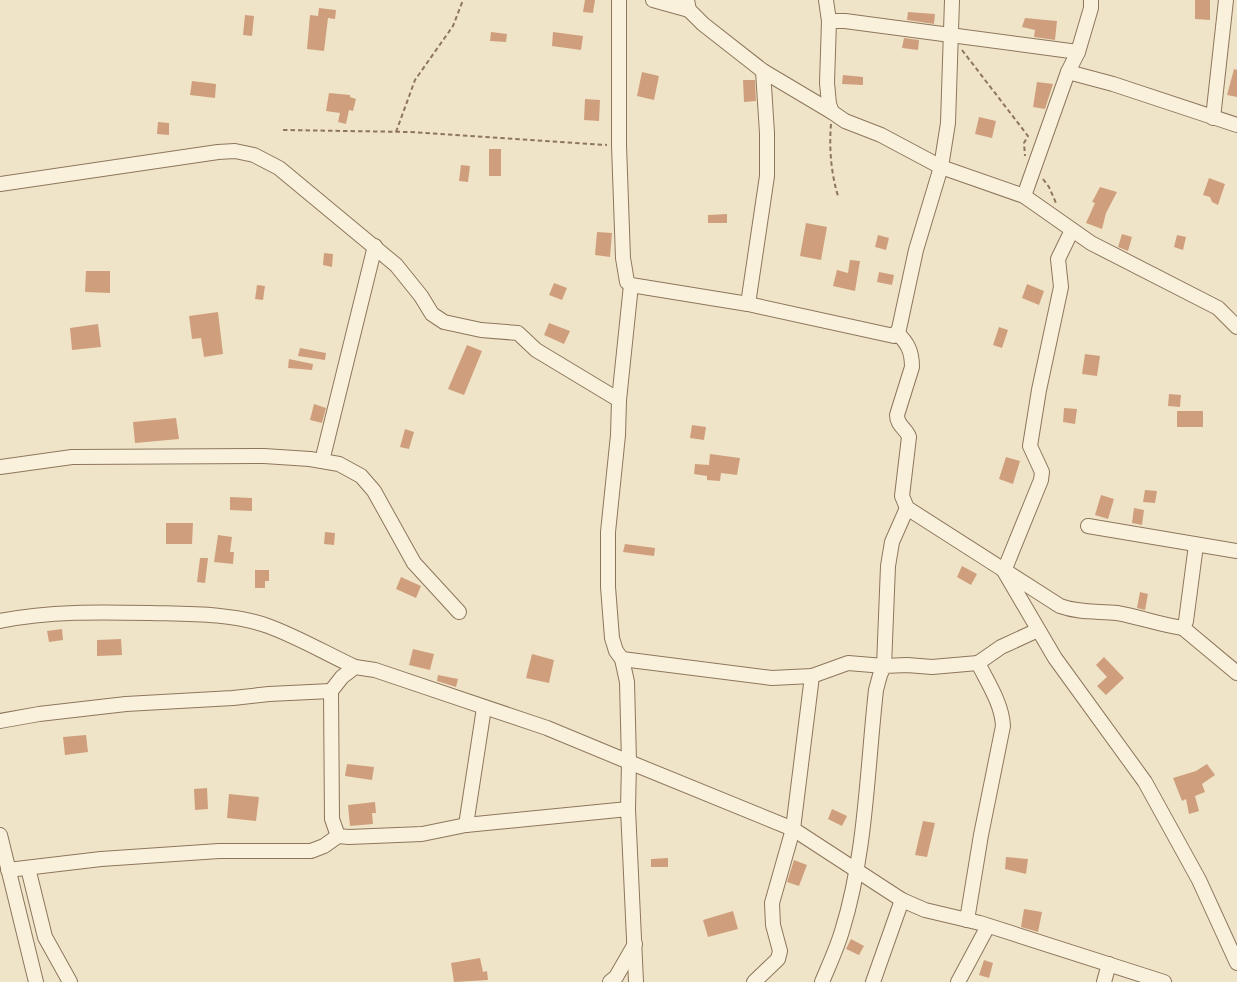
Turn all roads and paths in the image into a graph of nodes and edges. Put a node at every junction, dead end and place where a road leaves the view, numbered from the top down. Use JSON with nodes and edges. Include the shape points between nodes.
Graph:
{"nodes":[{"id":1,"x":463,"y":0,"type":"edge"},
{"id":2,"x":619,"y":0,"type":"edge"},
{"id":3,"x":653,"y":0,"type":"edge"},
{"id":4,"x":826,"y":0,"type":"edge"},
{"id":5,"x":952,"y":0,"type":"edge"},
{"id":6,"x":1091,"y":0,"type":"edge"},
{"id":7,"x":1226,"y":0,"type":"edge"},
{"id":8,"x":688,"y":5,"type":"edge"},
{"id":9,"x":829,"y":21,"type":"junction"},
{"id":10,"x":950,"y":34,"type":"junction"},
{"id":11,"x":1078,"y":52,"type":"junction"},
{"id":12,"x":763,"y":71,"type":"junction"},
{"id":13,"x":1068,"y":72,"type":"junction"},
{"id":14,"x":832,"y":112,"type":"junction"},
{"id":15,"x":1213,"y":118,"type":"junction"},
{"id":16,"x":1237,"y":125,"type":"edge"},
{"id":17,"x":283,"y":130,"type":"dead end"},
{"id":18,"x":396,"y":132,"type":"junction"},
{"id":19,"x":619,"y":145,"type":"junction"},
{"id":20,"x":941,"y":167,"type":"junction"},
{"id":21,"x":1035,"y":167,"type":"junction"},
{"id":22,"x":0,"y":184,"type":"edge"},
{"id":23,"x":838,"y":196,"type":"dead end"},
{"id":24,"x":1024,"y":196,"type":"junction"},
{"id":25,"x":1057,"y":207,"type":"dead end"},
{"id":26,"x":1072,"y":230,"type":"junction"},
{"id":27,"x":375,"y":246,"type":"junction"},
{"id":28,"x":631,"y":285,"type":"junction"},
{"id":29,"x":748,"y":304,"type":"junction"},
{"id":30,"x":1237,"y":327,"type":"edge"},
{"id":31,"x":897,"y":333,"type":"junction"},
{"id":32,"x":619,"y":400,"type":"junction"},
{"id":33,"x":322,"y":461,"type":"junction"},
{"id":34,"x":0,"y":467,"type":"edge"},
{"id":35,"x":907,"y":508,"type":"junction"},
{"id":36,"x":1088,"y":526,"type":"dead end"},
{"id":37,"x":1196,"y":545,"type":"junction"},
{"id":38,"x":1237,"y":551,"type":"edge"},
{"id":39,"x":1004,"y":571,"type":"junction"},
{"id":40,"x":459,"y":612,"type":"dead end"},
{"id":41,"x":0,"y":621,"type":"edge"},
{"id":42,"x":1183,"y":628,"type":"junction"},
{"id":43,"x":1038,"y":630,"type":"junction"},
{"id":44,"x":621,"y":659,"type":"junction"},
{"id":45,"x":978,"y":663,"type":"junction"},
{"id":46,"x":885,"y":666,"type":"junction"},
{"id":47,"x":355,"y":667,"type":"junction"},
{"id":48,"x":1237,"y":673,"type":"edge"},
{"id":49,"x":812,"y":676,"type":"junction"},
{"id":50,"x":331,"y":691,"type":"junction"},
{"id":51,"x":484,"y":708,"type":"junction"},
{"id":52,"x":0,"y":721,"type":"edge"},
{"id":53,"x":629,"y":762,"type":"junction"},
{"id":54,"x":627,"y":809,"type":"junction"},
{"id":55,"x":466,"y":825,"type":"junction"},
{"id":56,"x":793,"y":829,"type":"junction"},
{"id":57,"x":0,"y":835,"type":"edge"},
{"id":58,"x":338,"y":836,"type":"junction"},
{"id":59,"x":4,"y":862,"type":"edge"},
{"id":60,"x":28,"y":868,"type":"junction"},
{"id":61,"x":855,"y":871,"type":"junction"},
{"id":62,"x":902,"y":900,"type":"junction"},
{"id":63,"x":967,"y":920,"type":"junction"},
{"id":64,"x":988,"y":926,"type":"junction"},
{"id":65,"x":634,"y":944,"type":"junction"},
{"id":66,"x":1237,"y":963,"type":"edge"},
{"id":67,"x":1109,"y":964,"type":"junction"},
{"id":68,"x":36,"y":982,"type":"edge"},
{"id":69,"x":70,"y":982,"type":"edge"},
{"id":70,"x":610,"y":982,"type":"edge"},
{"id":71,"x":636,"y":982,"type":"edge"},
{"id":72,"x":754,"y":982,"type":"edge"},
{"id":73,"x":822,"y":982,"type":"edge"},
{"id":74,"x":873,"y":982,"type":"edge"},
{"id":75,"x":958,"y":982,"type":"edge"},
{"id":76,"x":1104,"y":982,"type":"edge"},
{"id":77,"x":1164,"y":982,"type":"edge"}],
"edges":[{"from":1,"to":18,"type":"path","via":[[453,26],[415,80]]},
{"from":2,"to":19,"type":"street"},
{"from":3,"to":8,"type":"street"},
{"from":4,"to":9,"type":"street"},
{"from":5,"to":10,"type":"street"},
{"from":6,"to":11,"type":"street"},
{"from":7,"to":15,"type":"street"},
{"from":8,"to":12,"type":"street","via":[[703,24]]},
{"from":9,"to":10,"type":"street"},
{"from":9,"to":14,"type":"street","via":[[827,83]]},
{"from":10,"to":11,"type":"street"},
{"from":10,"to":20,"type":"street","via":[[948,123]]},
{"from":10,"to":21,"type":"path","via":[[1028,136],[1024,155]]},
{"from":11,"to":13,"type":"street"},
{"from":12,"to":14,"type":"street"},
{"from":12,"to":29,"type":"street","via":[[767,176]]},
{"from":13,"to":15,"type":"street"},
{"from":13,"to":21,"type":"street"},
{"from":14,"to":20,"type":"street"},
{"from":14,"to":23,"type":"path","via":[[832,175]]},
{"from":15,"to":16,"type":"street"},
{"from":17,"to":18,"type":"path"},
{"from":18,"to":19,"type":"path"},
{"from":19,"to":28,"type":"street","via":[[624,266]]},
{"from":20,"to":24,"type":"street"},
{"from":20,"to":31,"type":"street"},
{"from":21,"to":24,"type":"street"},
{"from":21,"to":25,"type":"path"},
{"from":22,"to":27,"type":"street","via":[[235,151],[279,168]]},
{"from":24,"to":26,"type":"street"},
{"from":26,"to":30,"type":"street","via":[[1218,308]]},
{"from":26,"to":39,"type":"street","via":[[1058,259],[1061,287],[1030,446],[1042,472],[1041,480]]},
{"from":27,"to":32,"type":"street","via":[[396,265],[432,314],[444,322],[518,333],[536,350]]},
{"from":27,"to":33,"type":"street"},
{"from":28,"to":29,"type":"street"},
{"from":28,"to":32,"type":"street"},
{"from":29,"to":31,"type":"street","via":[[894,336]]},
{"from":31,"to":35,"type":"street","via":[[905,340],[912,359],[897,415],[909,437],[902,496]]},
{"from":32,"to":44,"type":"street","via":[[608,532],[608,587],[612,638]]},
{"from":33,"to":34,"type":"street","via":[[264,456],[72,457]]},
{"from":33,"to":40,"type":"street","via":[[339,464],[361,476],[374,491],[414,563]]},
{"from":35,"to":39,"type":"street"},
{"from":35,"to":46,"type":"street","via":[[892,542]]},
{"from":36,"to":37,"type":"street"},
{"from":37,"to":38,"type":"street"},
{"from":37,"to":42,"type":"street"},
{"from":39,"to":42,"type":"street","via":[[1071,610],[1118,614]]},
{"from":39,"to":43,"type":"street"},
{"from":41,"to":47,"type":"street","via":[[94,612],[235,618],[268,626]]},
{"from":42,"to":48,"type":"street"},
{"from":43,"to":45,"type":"street"},
{"from":43,"to":66,"type":"street","via":[[1145,782],[1199,879]]},
{"from":44,"to":49,"type":"street","via":[[772,678]]},
{"from":44,"to":53,"type":"street","via":[[627,682]]},
{"from":45,"to":46,"type":"street","via":[[932,668]]},
{"from":45,"to":63,"type":"street","via":[[1004,726]]},
{"from":46,"to":49,"type":"street","via":[[848,663]]},
{"from":46,"to":61,"type":"street","via":[[876,690]]},
{"from":47,"to":50,"type":"street"},
{"from":47,"to":51,"type":"street","via":[[375,670]]},
{"from":49,"to":56,"type":"street"},
{"from":50,"to":52,"type":"street","via":[[126,704]]},
{"from":50,"to":58,"type":"street","via":[[332,819]]},
{"from":51,"to":53,"type":"street","via":[[547,728]]},
{"from":51,"to":55,"type":"street"},
{"from":53,"to":54,"type":"street"},
{"from":53,"to":56,"type":"street"},
{"from":54,"to":55,"type":"street"},
{"from":54,"to":65,"type":"street"},
{"from":55,"to":58,"type":"street","via":[[422,834]]},
{"from":56,"to":61,"type":"street"},
{"from":56,"to":72,"type":"street","via":[[772,903],[778,959]]},
{"from":57,"to":59,"type":"street"},
{"from":58,"to":60,"type":"street","via":[[311,850],[219,851]]},
{"from":59,"to":60,"type":"street"},
{"from":59,"to":68,"type":"street"},
{"from":60,"to":69,"type":"street","via":[[45,937]]},
{"from":61,"to":62,"type":"street"},
{"from":61,"to":73,"type":"street","via":[[842,930]]},
{"from":62,"to":63,"type":"street"},
{"from":62,"to":74,"type":"street"},
{"from":63,"to":64,"type":"street"},
{"from":64,"to":67,"type":"street"},
{"from":64,"to":75,"type":"street"},
{"from":65,"to":70,"type":"street"},
{"from":65,"to":71,"type":"street"},
{"from":67,"to":76,"type":"street"},
{"from":67,"to":77,"type":"street"}]}
